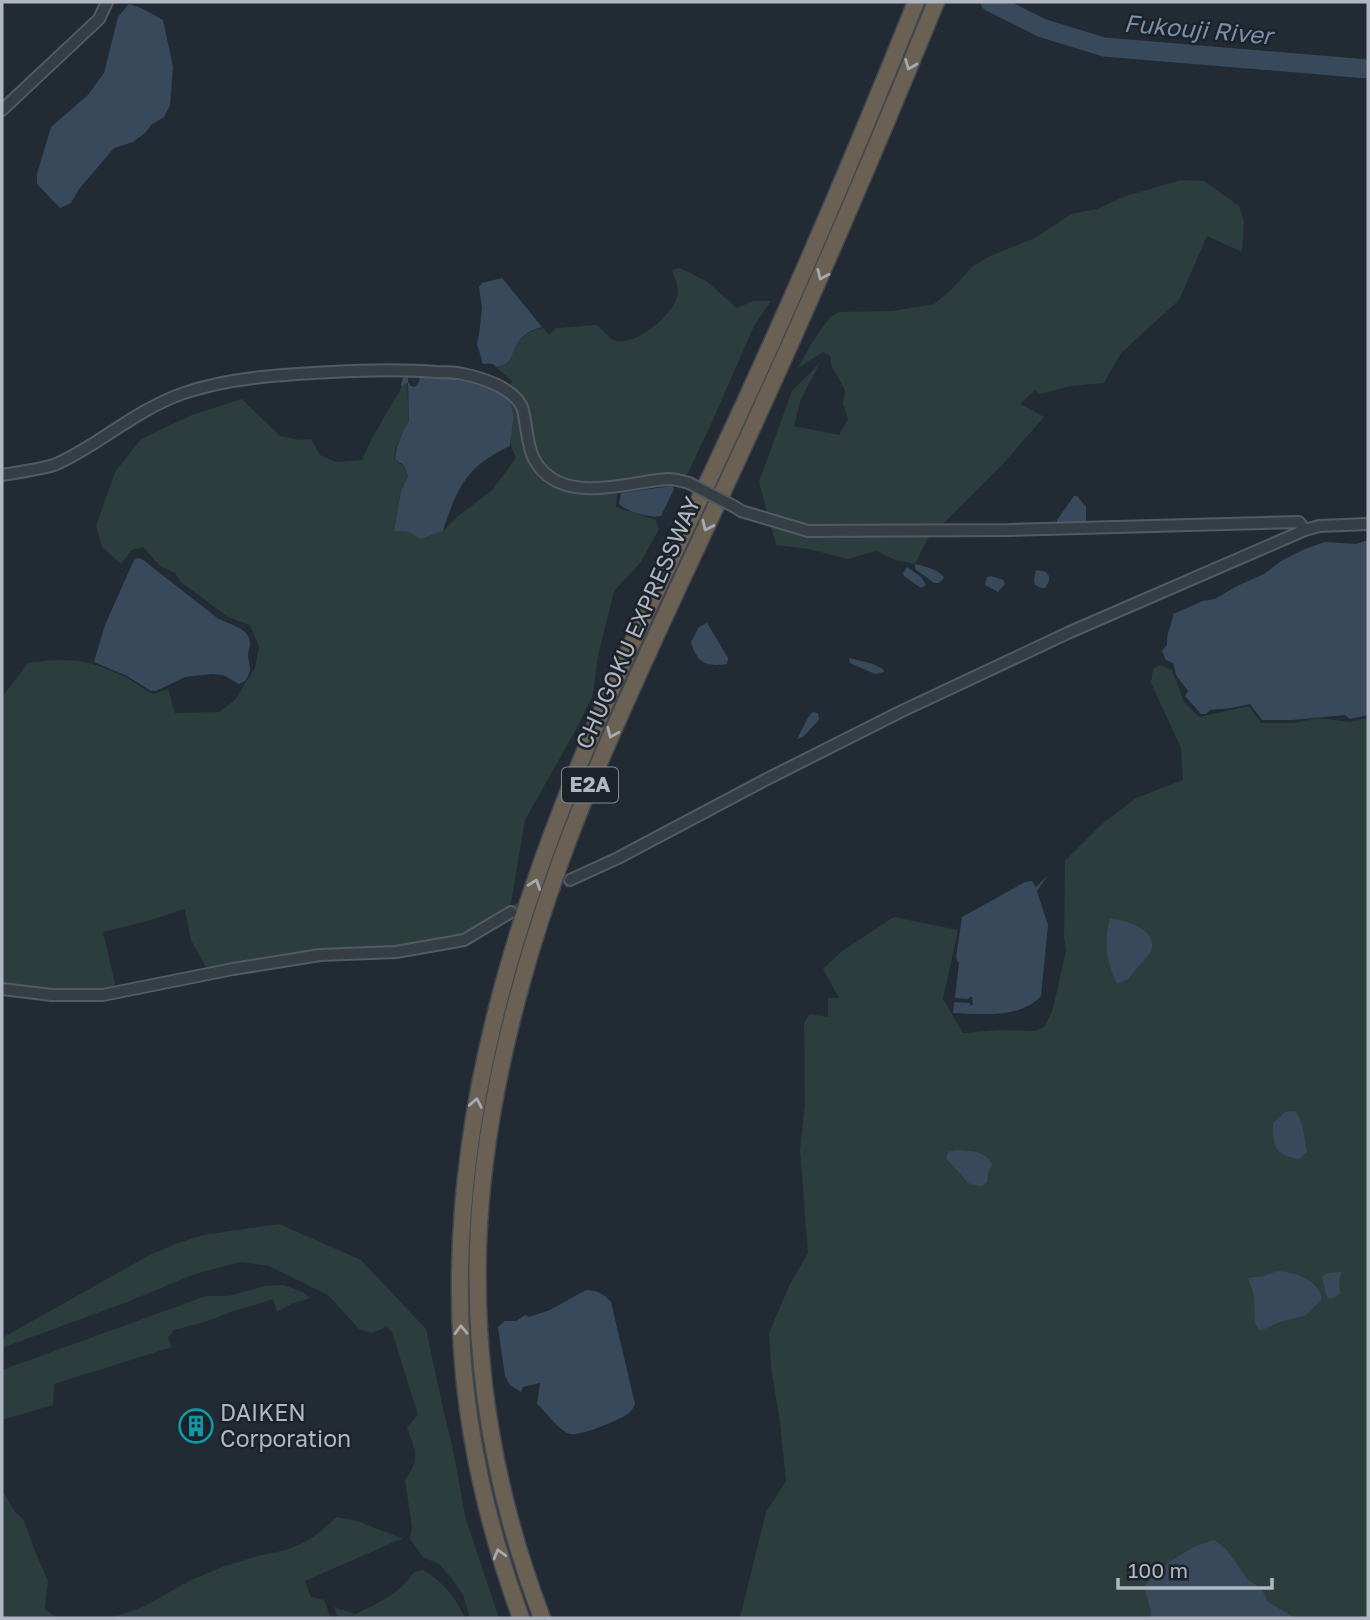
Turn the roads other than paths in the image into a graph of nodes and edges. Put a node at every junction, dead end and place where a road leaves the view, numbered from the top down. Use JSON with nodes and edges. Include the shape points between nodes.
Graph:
{"nodes":[{"id":1,"x":107,"y":2,"type":"edge"},
{"id":2,"x":916,"y":2,"type":"edge"},
{"id":3,"x":936,"y":2,"type":"edge"},
{"id":4,"x":2,"y":110,"type":"edge"},
{"id":5,"x":2,"y":475,"type":"edge"},
{"id":6,"x":1368,"y":524,"type":"edge"},
{"id":7,"x":1305,"y":530,"type":"junction"},
{"id":8,"x":570,"y":880,"type":"tunnel mouth"},
{"id":9,"x":511,"y":912,"type":"tunnel mouth"},
{"id":10,"x":2,"y":989,"type":"edge"},
{"id":11,"x":521,"y":1618,"type":"edge"},
{"id":12,"x":542,"y":1618,"type":"edge"}],
"edges":[{"from":1,"to":4,"type":"street","via":[[99,19]]},
{"from":11,"to":2,"type":"highway","name":"CHUGOKU EXPRESSWAY","number":"E2A","one_way":true,"via":[[485,1500],[462,1353],[460,1241],[472,1124],[486,1050],[520,926],[579,766],[802,278]]},
{"from":3,"to":12,"type":"highway","name":"CHUGOKU EXPRESSWAY","number":"E2A","one_way":true,"via":[[821,277],[594,776],[537,932],[500,1072],[482,1183],[478,1245],[486,1406],[520,1558]]},
{"from":5,"to":7,"type":"street","bridge":true,"via":[[54,465],[170,399],[219,383],[413,370],[462,374],[510,392],[522,407],[533,456],[542,471],[561,484],[605,488],[670,479],[689,483],[741,511],[808,531],[1298,522]]},
{"from":6,"to":7,"type":"street"},
{"from":7,"to":8,"type":"street","via":[[902,711]]},
{"from":9,"to":10,"type":"street","via":[[464,940],[396,952],[320,955],[103,995]]}]}
